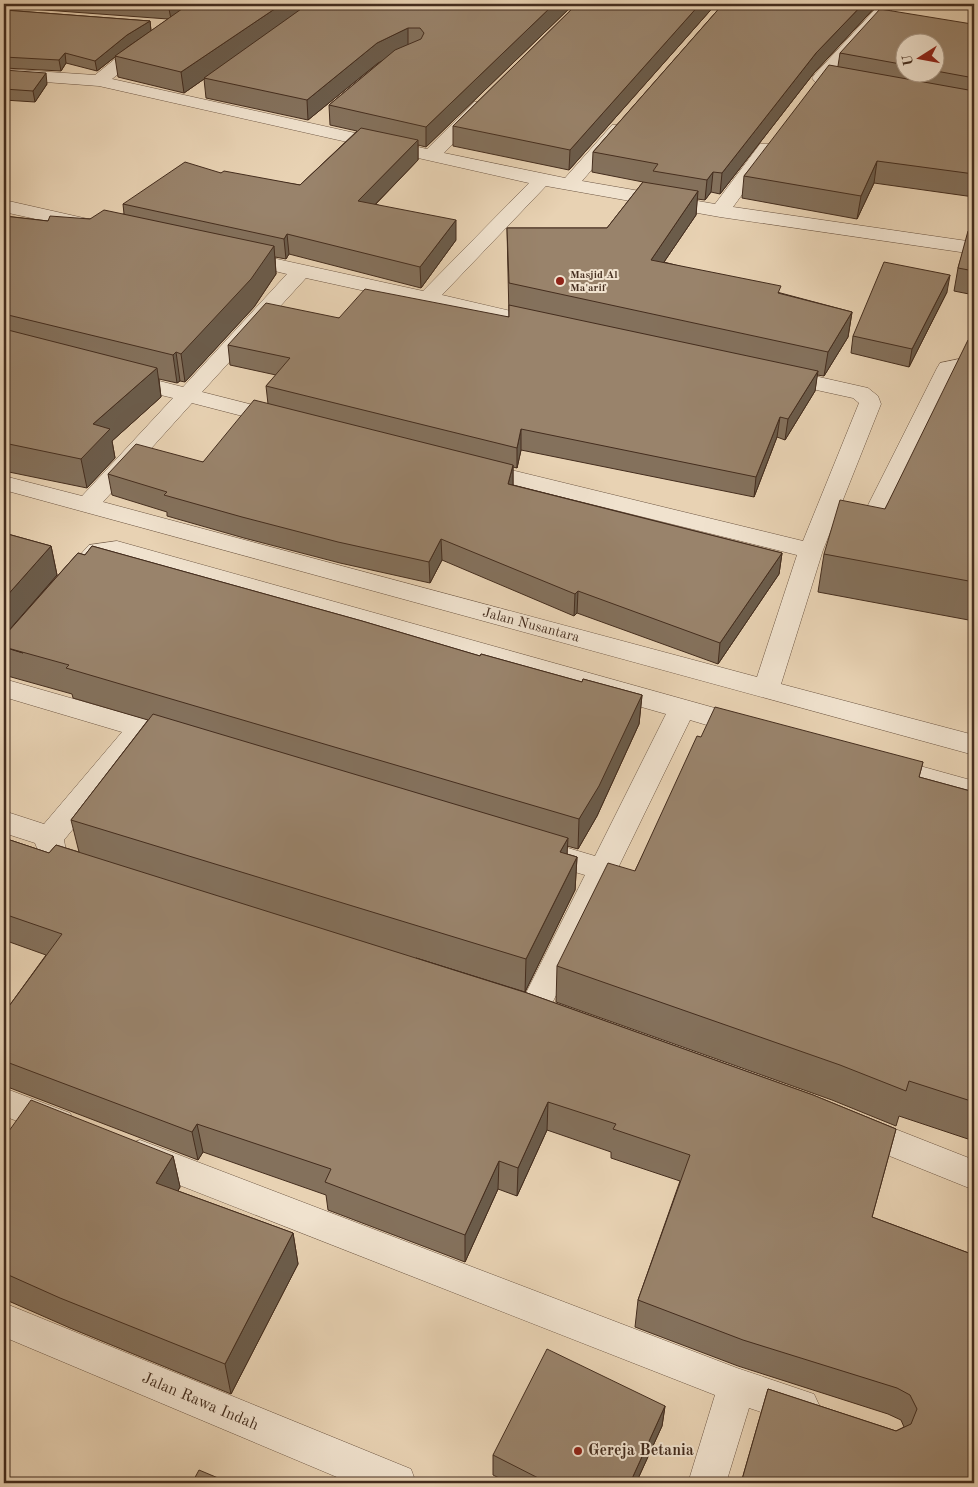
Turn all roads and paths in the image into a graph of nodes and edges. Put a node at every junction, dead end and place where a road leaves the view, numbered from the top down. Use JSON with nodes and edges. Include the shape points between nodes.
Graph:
{"nodes":[{"id":1,"x":208,"y":4,"type":"edge"},
{"id":2,"x":889,"y":4,"type":"edge"},
{"id":3,"x":143,"y":24,"type":"edge"},
{"id":4,"x":173,"y":26,"type":"junction"},
{"id":5,"x":4,"y":74,"type":"edge"},
{"id":6,"x":821,"y":78,"type":"junction"},
{"id":7,"x":99,"y":81,"type":"junction"},
{"id":8,"x":840,"y":82,"type":"edge"},
{"id":9,"x":204,"y":89,"type":"edge"},
{"id":10,"x":809,"y":93,"type":"edge"},
{"id":11,"x":492,"y":94,"type":"edge"},
{"id":12,"x":188,"y":100,"type":"junction"},
{"id":13,"x":631,"y":113,"type":"edge"},
{"id":14,"x":780,"y":131,"type":"edge"},
{"id":15,"x":430,"y":156,"type":"junction"},
{"id":16,"x":542,"y":180,"type":"junction"},
{"id":17,"x":568,"y":185,"type":"junction"},
{"id":18,"x":4,"y":206,"type":"edge"},
{"id":19,"x":720,"y":211,"type":"junction"},
{"id":20,"x":109,"y":229,"type":"edge"},
{"id":21,"x":974,"y":248,"type":"edge"},
{"id":22,"x":224,"y":254,"type":"edge"},
{"id":23,"x":301,"y":271,"type":"junction"},
{"id":24,"x":427,"y":299,"type":"junction"},
{"id":25,"x":542,"y":324,"type":"edge"},
{"id":26,"x":974,"y":363,"type":"edge"},
{"id":27,"x":755,"y":370,"type":"edge"},
{"id":28,"x":104,"y":373,"type":"edge"},
{"id":29,"x":188,"y":396,"type":"junction"},
{"id":30,"x":302,"y":424,"type":"edge"},
{"id":31,"x":453,"y":463,"type":"edge"},
{"id":32,"x":4,"y":483,"type":"edge"},
{"id":33,"x":87,"y":505,"type":"junction"},
{"id":34,"x":871,"y":523,"type":"edge"},
{"id":35,"x":811,"y":550,"type":"junction"},
{"id":36,"x":60,"y":590,"type":"edge"},
{"id":37,"x":4,"y":688,"type":"edge"},
{"id":38,"x":766,"y":689,"type":"junction"},
{"id":39,"x":682,"y":709,"type":"junction"},
{"id":40,"x":141,"y":728,"type":"junction"},
{"id":41,"x":767,"y":733,"type":"edge"},
{"id":42,"x":178,"y":740,"type":"edge"},
{"id":43,"x":974,"y":745,"type":"edge"},
{"id":44,"x":861,"y":759,"type":"edge"},
{"id":45,"x":974,"y":791,"type":"edge"},
{"id":46,"x":4,"y":822,"type":"edge"},
{"id":47,"x":50,"y":837,"type":"junction"},
{"id":48,"x":516,"y":843,"type":"edge"},
{"id":49,"x":601,"y":869,"type":"junction"},
{"id":50,"x":111,"y":877,"type":"edge"},
{"id":51,"x":534,"y":1009,"type":"edge"},
{"id":52,"x":4,"y":1102,"type":"edge"},
{"id":53,"x":828,"y":1115,"type":"edge"},
{"id":54,"x":974,"y":1175,"type":"edge"},
{"id":55,"x":4,"y":1320,"type":"edge"},
{"id":56,"x":737,"y":1386,"type":"junction"},
{"id":57,"x":831,"y":1416,"type":"edge"},
{"id":58,"x":398,"y":1483,"type":"edge"},
{"id":59,"x":706,"y":1483,"type":"edge"}],
"edges":[{"from":1,"to":4,"type":"street"},
{"from":2,"to":6,"type":"street"},
{"from":3,"to":4,"type":"street"},
{"from":4,"to":7,"type":"street"},
{"from":5,"to":7,"type":"street"},
{"from":6,"to":8,"type":"street"},
{"from":6,"to":10,"type":"street"},
{"from":7,"to":12,"type":"street"},
{"from":9,"to":12,"type":"street"},
{"from":11,"to":15,"type":"street"},
{"from":12,"to":15,"type":"street","via":[[319,123]]},
{"from":13,"to":17,"type":"street"},
{"from":14,"to":19,"type":"street"},
{"from":15,"to":16,"type":"street"},
{"from":16,"to":17,"type":"street"},
{"from":16,"to":24,"type":"street"},
{"from":17,"to":19,"type":"street"},
{"from":18,"to":20,"type":"street"},
{"from":19,"to":21,"type":"street"},
{"from":22,"to":23,"type":"street"},
{"from":23,"to":24,"type":"street"},
{"from":23,"to":29,"type":"street"},
{"from":24,"to":25,"type":"street"},
{"from":26,"to":34,"type":"street","via":[[948,368]]},
{"from":27,"to":35,"type":"street","via":[[851,390],[870,400]]},
{"from":28,"to":29,"type":"street"},
{"from":29,"to":30,"type":"street"},
{"from":29,"to":33,"type":"street"},
{"from":31,"to":35,"type":"street"},
{"from":32,"to":33,"type":"street","name":"Jalan Nusantara"},
{"from":33,"to":38,"type":"street","name":"Jalan Nusantara"},
{"from":35,"to":38,"type":"street"},
{"from":36,"to":39,"type":"street","via":[[98,550],[117,549]]},
{"from":37,"to":40,"type":"street"},
{"from":38,"to":43,"type":"street","name":"Jalan Nusantara"},
{"from":39,"to":41,"type":"street"},
{"from":39,"to":49,"type":"street"},
{"from":40,"to":42,"type":"street"},
{"from":40,"to":47,"type":"street"},
{"from":44,"to":45,"type":"street"},
{"from":46,"to":47,"type":"street"},
{"from":47,"to":50,"type":"street","via":[[54,858]]},
{"from":48,"to":49,"type":"street"},
{"from":49,"to":51,"type":"street"},
{"from":52,"to":56,"type":"street"},
{"from":53,"to":54,"type":"street"},
{"from":55,"to":58,"type":"street","name":"Jalan Rawa Indah"},
{"from":56,"to":57,"type":"street"},
{"from":56,"to":59,"type":"street"}]}
